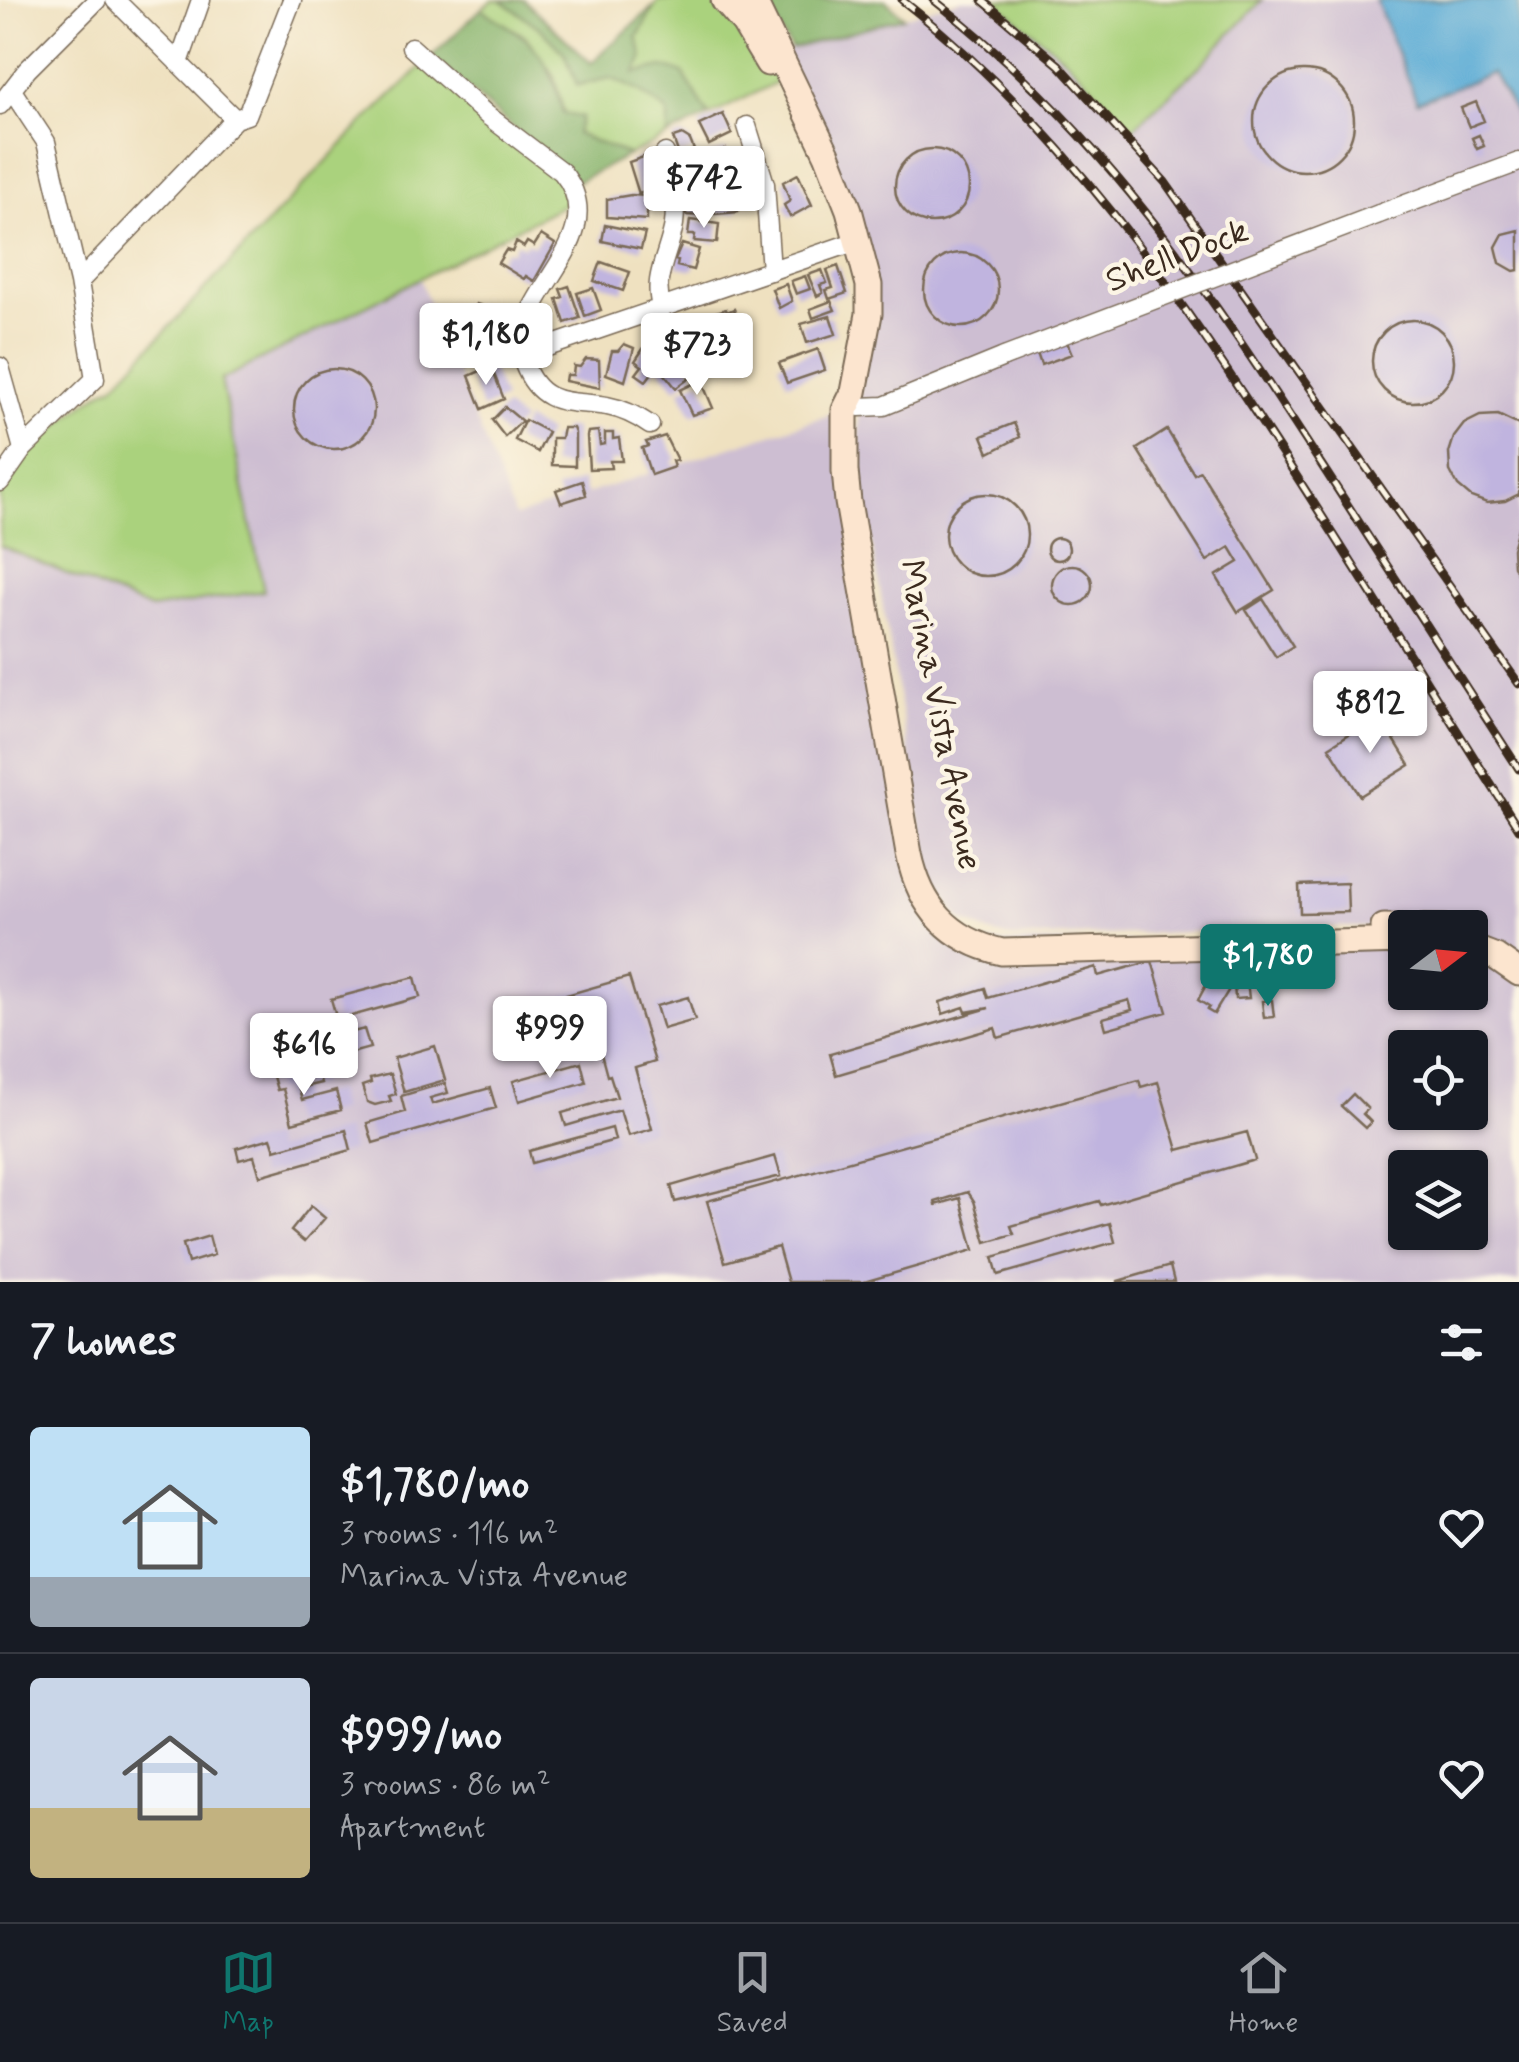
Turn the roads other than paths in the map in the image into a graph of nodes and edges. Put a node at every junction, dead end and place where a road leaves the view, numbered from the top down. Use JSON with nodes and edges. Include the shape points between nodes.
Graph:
{"nodes":[{"id":1,"x":97,"y":0,"type":"edge"},
{"id":2,"x":115,"y":0,"type":"edge"},
{"id":3,"x":201,"y":0,"type":"edge"},
{"id":4,"x":292,"y":0,"type":"edge"},
{"id":5,"x":724,"y":0,"type":"edge"},
{"id":6,"x":754,"y":0,"type":"edge"},
{"id":7,"x":410,"y":46,"type":"dead end"},
{"id":8,"x":179,"y":63,"type":"junction"},
{"id":9,"x":6,"y":98,"type":"edge"},
{"id":10,"x":235,"y":120,"type":"junction"},
{"id":11,"x":746,"y":126,"type":"dead end"},
{"id":12,"x":665,"y":153,"type":"dead end"},
{"id":13,"x":1519,"y":162,"type":"edge"},
{"id":14,"x":857,"y":241,"type":"junction"},
{"id":15,"x":771,"y":271,"type":"junction"},
{"id":16,"x":78,"y":282,"type":"junction"},
{"id":17,"x":662,"y":309,"type":"junction"},
{"id":18,"x":522,"y":356,"type":"junction"},
{"id":19,"x":0,"y":367,"type":"edge"},
{"id":20,"x":856,"y":400,"type":"junction"},
{"id":21,"x":650,"y":425,"type":"dead end"},
{"id":22,"x":23,"y":450,"type":"junction"},
{"id":23,"x":0,"y":482,"type":"edge"},
{"id":24,"x":1388,"y":927,"type":"edge"},
{"id":25,"x":1488,"y":940,"type":"edge"},
{"id":26,"x":1388,"y":941,"type":"edge"},
{"id":27,"x":1488,"y":953,"type":"edge"},
{"id":28,"x":1519,"y":954,"type":"edge"},
{"id":29,"x":1519,"y":973,"type":"edge"}],
"edges":[{"from":1,"to":9,"type":"street"},
{"from":2,"to":8,"type":"street"},
{"from":3,"to":8,"type":"street"},
{"from":4,"to":10,"type":"street","via":[[247,115]]},
{"from":5,"to":14,"type":"main road","via":[[760,48]]},
{"from":6,"to":14,"type":"main road","name":"Marina Vista Avenue","via":[[827,154]]},
{"from":7,"to":18,"type":"street","via":[[562,172],[577,198],[565,256],[523,324]]},
{"from":8,"to":10,"type":"street"},
{"from":9,"to":16,"type":"street","via":[[46,142]]},
{"from":10,"to":16,"type":"street"},
{"from":11,"to":15,"type":"street","via":[[768,201]]},
{"from":12,"to":17,"type":"street","via":[[675,195],[656,286]]},
{"from":13,"to":20,"type":"street","name":"Shell Dock","bridge":true,"via":[[884,406]]},
{"from":14,"to":15,"type":"street"},
{"from":14,"to":20,"type":"main road","name":"Marina Vista Avenue","via":[[869,314]]},
{"from":15,"to":17,"type":"street"},
{"from":16,"to":22,"type":"street","via":[[95,379]]},
{"from":17,"to":18,"type":"street"},
{"from":18,"to":21,"type":"street","via":[[529,376],[550,397],[610,406]]},
{"from":19,"to":22,"type":"street"},
{"from":20,"to":24,"type":"main road","name":"Marina Vista Avenue","via":[[864,508],[926,861],[938,893],[961,920],[1012,938]]},
{"from":20,"to":26,"type":"main road","name":"Marina Vista Avenue","via":[[845,410],[848,502],[908,854],[919,891],[942,924],[1002,952]]},
{"from":22,"to":23,"type":"street"},
{"from":25,"to":28,"type":"main road"},
{"from":27,"to":29,"type":"main road"}]}
